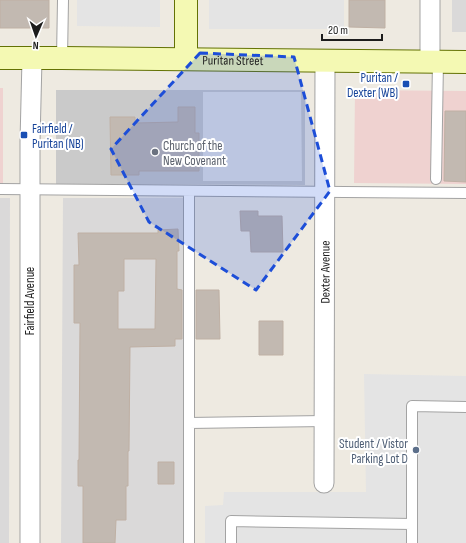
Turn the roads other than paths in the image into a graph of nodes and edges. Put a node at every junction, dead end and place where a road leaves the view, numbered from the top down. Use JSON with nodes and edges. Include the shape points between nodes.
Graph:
{"nodes":[{"id":1,"x":63,"y":0,"type":"edge"},
{"id":2,"x":186,"y":0,"type":"edge"},
{"id":3,"x":430,"y":0,"type":"edge"},
{"id":4,"x":0,"y":58,"type":"edge"},
{"id":5,"x":62,"y":58,"type":"junction"},
{"id":6,"x":32,"y":59,"type":"junction"},
{"id":7,"x":186,"y":59,"type":"junction"},
{"id":8,"x":325,"y":61,"type":"junction"},
{"id":9,"x":434,"y":62,"type":"junction"},
{"id":10,"x":466,"y":62,"type":"edge"},
{"id":11,"x":436,"y":179,"type":"dead end"},
{"id":12,"x":0,"y":190,"type":"edge"},
{"id":13,"x":30,"y":190,"type":"junction"},
{"id":14,"x":189,"y":191,"type":"junction"},
{"id":15,"x":325,"y":193,"type":"junction"},
{"id":16,"x":466,"y":193,"type":"edge"},
{"id":17,"x":466,"y":407,"type":"edge"},
{"id":18,"x":325,"y":422,"type":"junction"},
{"id":19,"x":189,"y":423,"type":"junction"},
{"id":20,"x":324,"y":483,"type":"dead end"},
{"id":21,"x":412,"y":524,"type":"junction"},
{"id":22,"x":30,"y":543,"type":"edge"},
{"id":23,"x":189,"y":543,"type":"edge"},
{"id":24,"x":231,"y":543,"type":"edge"},
{"id":25,"x":412,"y":543,"type":"edge"}],
"edges":[{"from":1,"to":5,"type":"lane"},
{"from":2,"to":7,"type":"street"},
{"from":3,"to":9,"type":"street"},
{"from":4,"to":6,"type":"street","name":"Puritan Street"},
{"from":5,"to":6,"type":"street","name":"Puritan Street"},
{"from":5,"to":7,"type":"street","name":"Puritan Street"},
{"from":6,"to":13,"type":"street","name":"Fairfield Avenue"},
{"from":7,"to":8,"type":"street","name":"Puritan Street"},
{"from":8,"to":9,"type":"street","name":"Puritan Street"},
{"from":8,"to":15,"type":"street","name":"Dexter Avenue"},
{"from":9,"to":10,"type":"street","name":"Puritan Street"},
{"from":9,"to":11,"type":"lane"},
{"from":12,"to":13,"type":"lane"},
{"from":13,"to":14,"type":"lane"},
{"from":13,"to":22,"type":"street","name":"Fairfield Avenue"},
{"from":14,"to":15,"type":"lane"},
{"from":14,"to":19,"type":"lane"},
{"from":15,"to":16,"type":"lane"},
{"from":15,"to":18,"type":"street","name":"Dexter Avenue"},
{"from":17,"to":21,"type":"lane","via":[[412,406]]},
{"from":18,"to":19,"type":"lane"},
{"from":18,"to":20,"type":"street","name":"Dexter Avenue"},
{"from":19,"to":23,"type":"lane"},
{"from":21,"to":24,"type":"lane","via":[[232,521]]},
{"from":21,"to":25,"type":"lane"}]}
